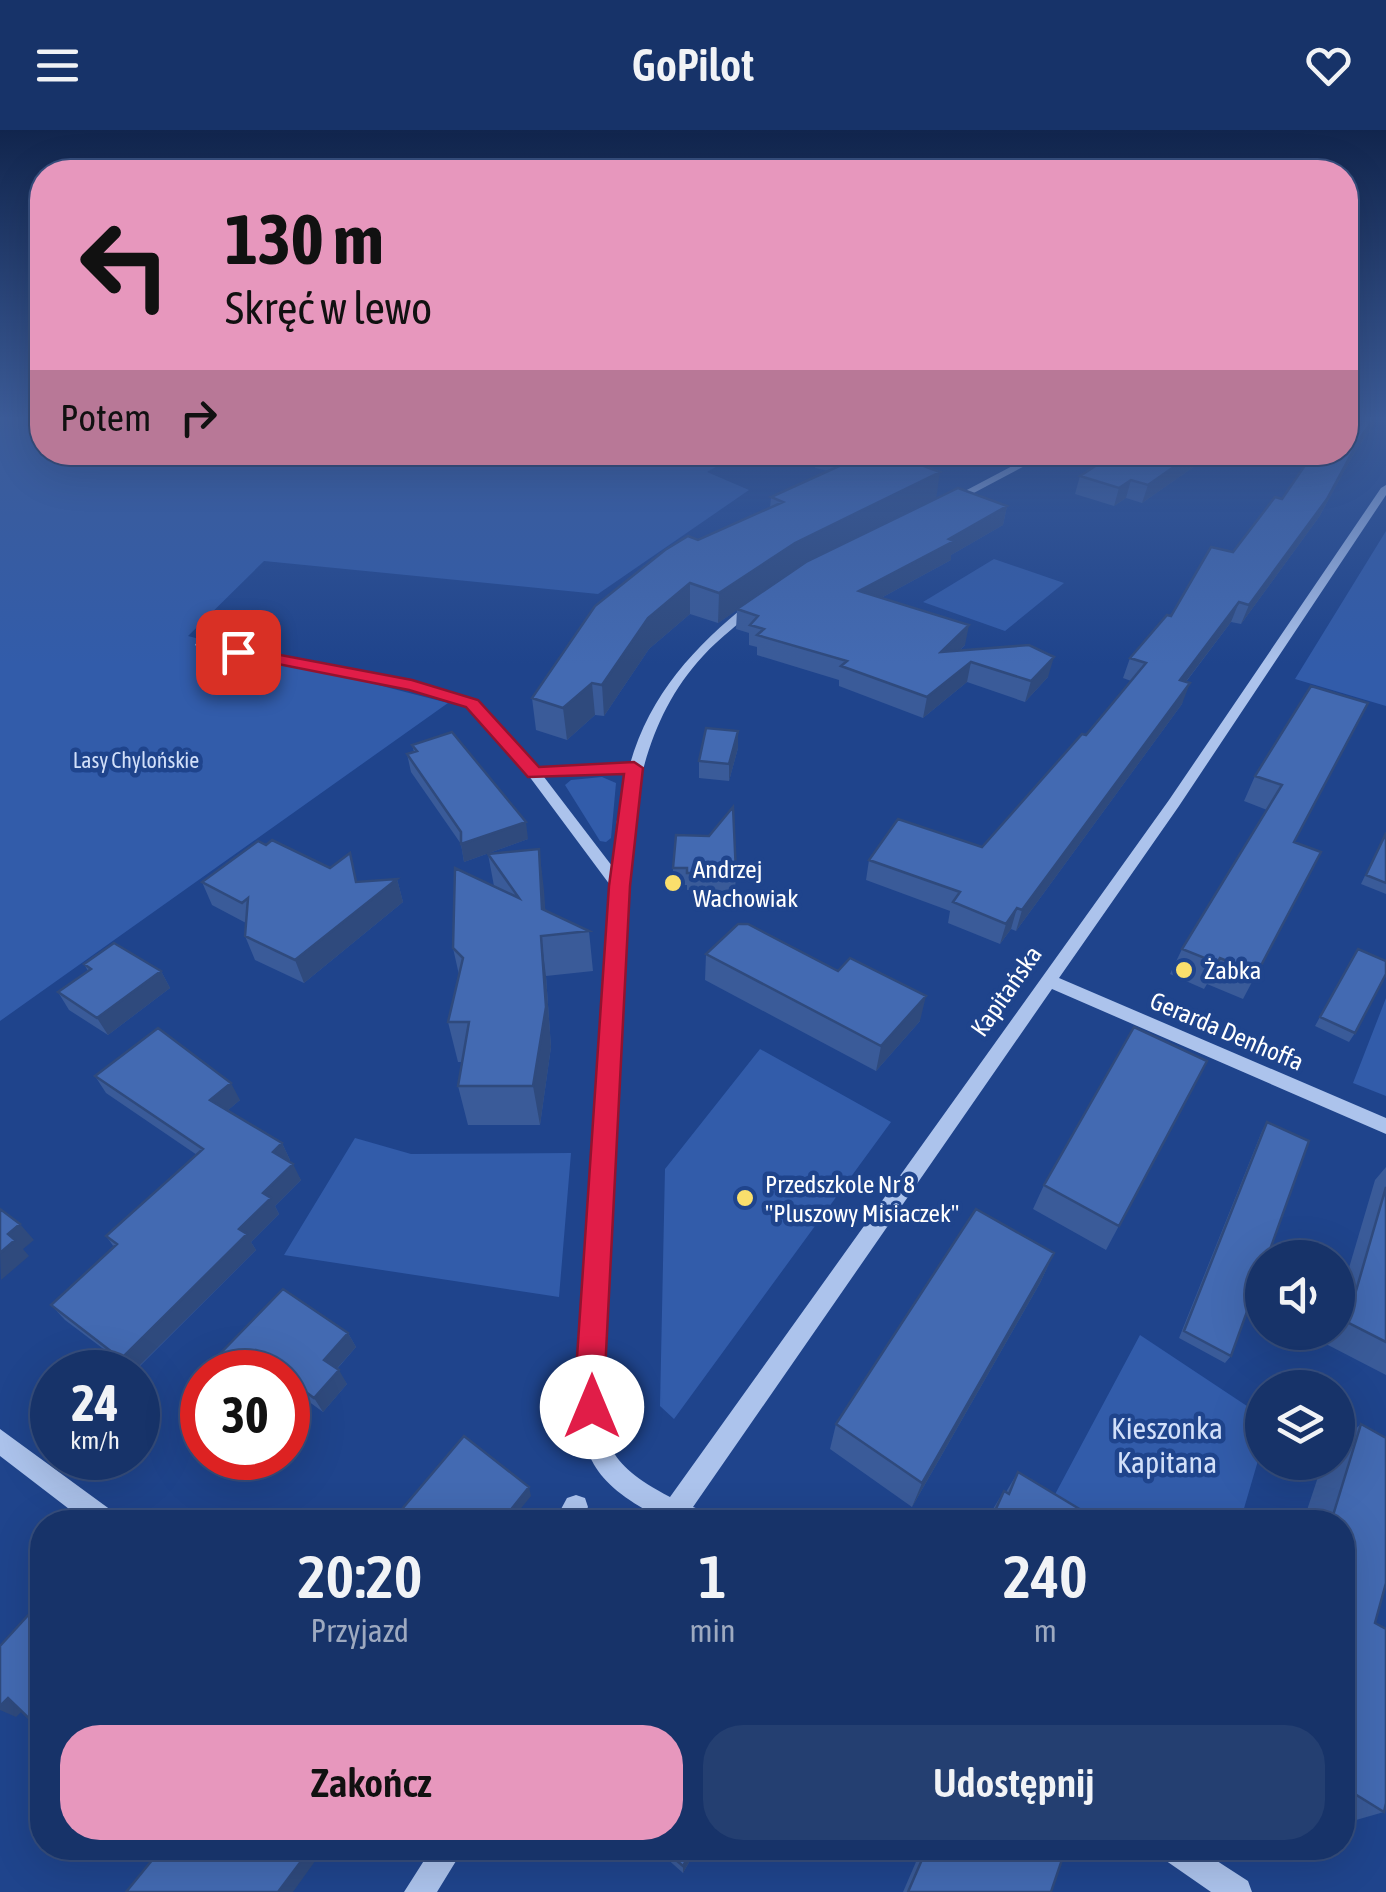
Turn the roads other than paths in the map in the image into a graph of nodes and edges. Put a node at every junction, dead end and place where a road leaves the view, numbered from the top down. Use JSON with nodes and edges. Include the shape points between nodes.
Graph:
{"nodes":[{"id":1,"x":954,"y":499,"type":"edge"},
{"id":2,"x":1378,"y":499,"type":"edge"},
{"id":3,"x":933,"y":510,"type":"edge"},
{"id":4,"x":762,"y":598,"type":"edge"},
{"id":5,"x":201,"y":645,"type":"dead end"},
{"id":6,"x":634,"y":768,"type":"junction"},
{"id":7,"x":534,"y":773,"type":"junction"},
{"id":8,"x":620,"y":886,"type":"junction"},
{"id":9,"x":1049,"y":981,"type":"junction"},
{"id":10,"x":1386,"y":1126,"type":"edge"},
{"id":11,"x":0,"y":1441,"type":"edge"},
{"id":12,"x":90,"y":1510,"type":"edge"},
{"id":13,"x":660,"y":1510,"type":"edge"},
{"id":14,"x":676,"y":1510,"type":"edge"},
{"id":15,"x":441,"y":1860,"type":"edge"},
{"id":16,"x":1190,"y":1860,"type":"edge"},
{"id":17,"x":419,"y":1892,"type":"edge"},
{"id":18,"x":1237,"y":1892,"type":"edge"}],
"edges":[{"from":1,"to":3,"type":"street"},
{"from":2,"to":9,"type":"street","name":"Kapitańska"},
{"from":4,"to":6,"type":"street","via":[[723,628],[672,685]]},
{"from":5,"to":7,"type":"street","via":[[450,695],[472,704]]},
{"from":6,"to":7,"type":"street"},
{"from":6,"to":8,"type":"street"},
{"from":7,"to":8,"type":"street"},
{"from":8,"to":13,"type":"street","via":[[590,1372],[593,1435],[603,1459]]},
{"from":9,"to":10,"type":"street","name":"Gerarda Denhoffa"},
{"from":9,"to":14,"type":"street","name":"Kapitańska"},
{"from":11,"to":12,"type":"street"},
{"from":15,"to":17,"type":"street"},
{"from":16,"to":18,"type":"street"}]}
